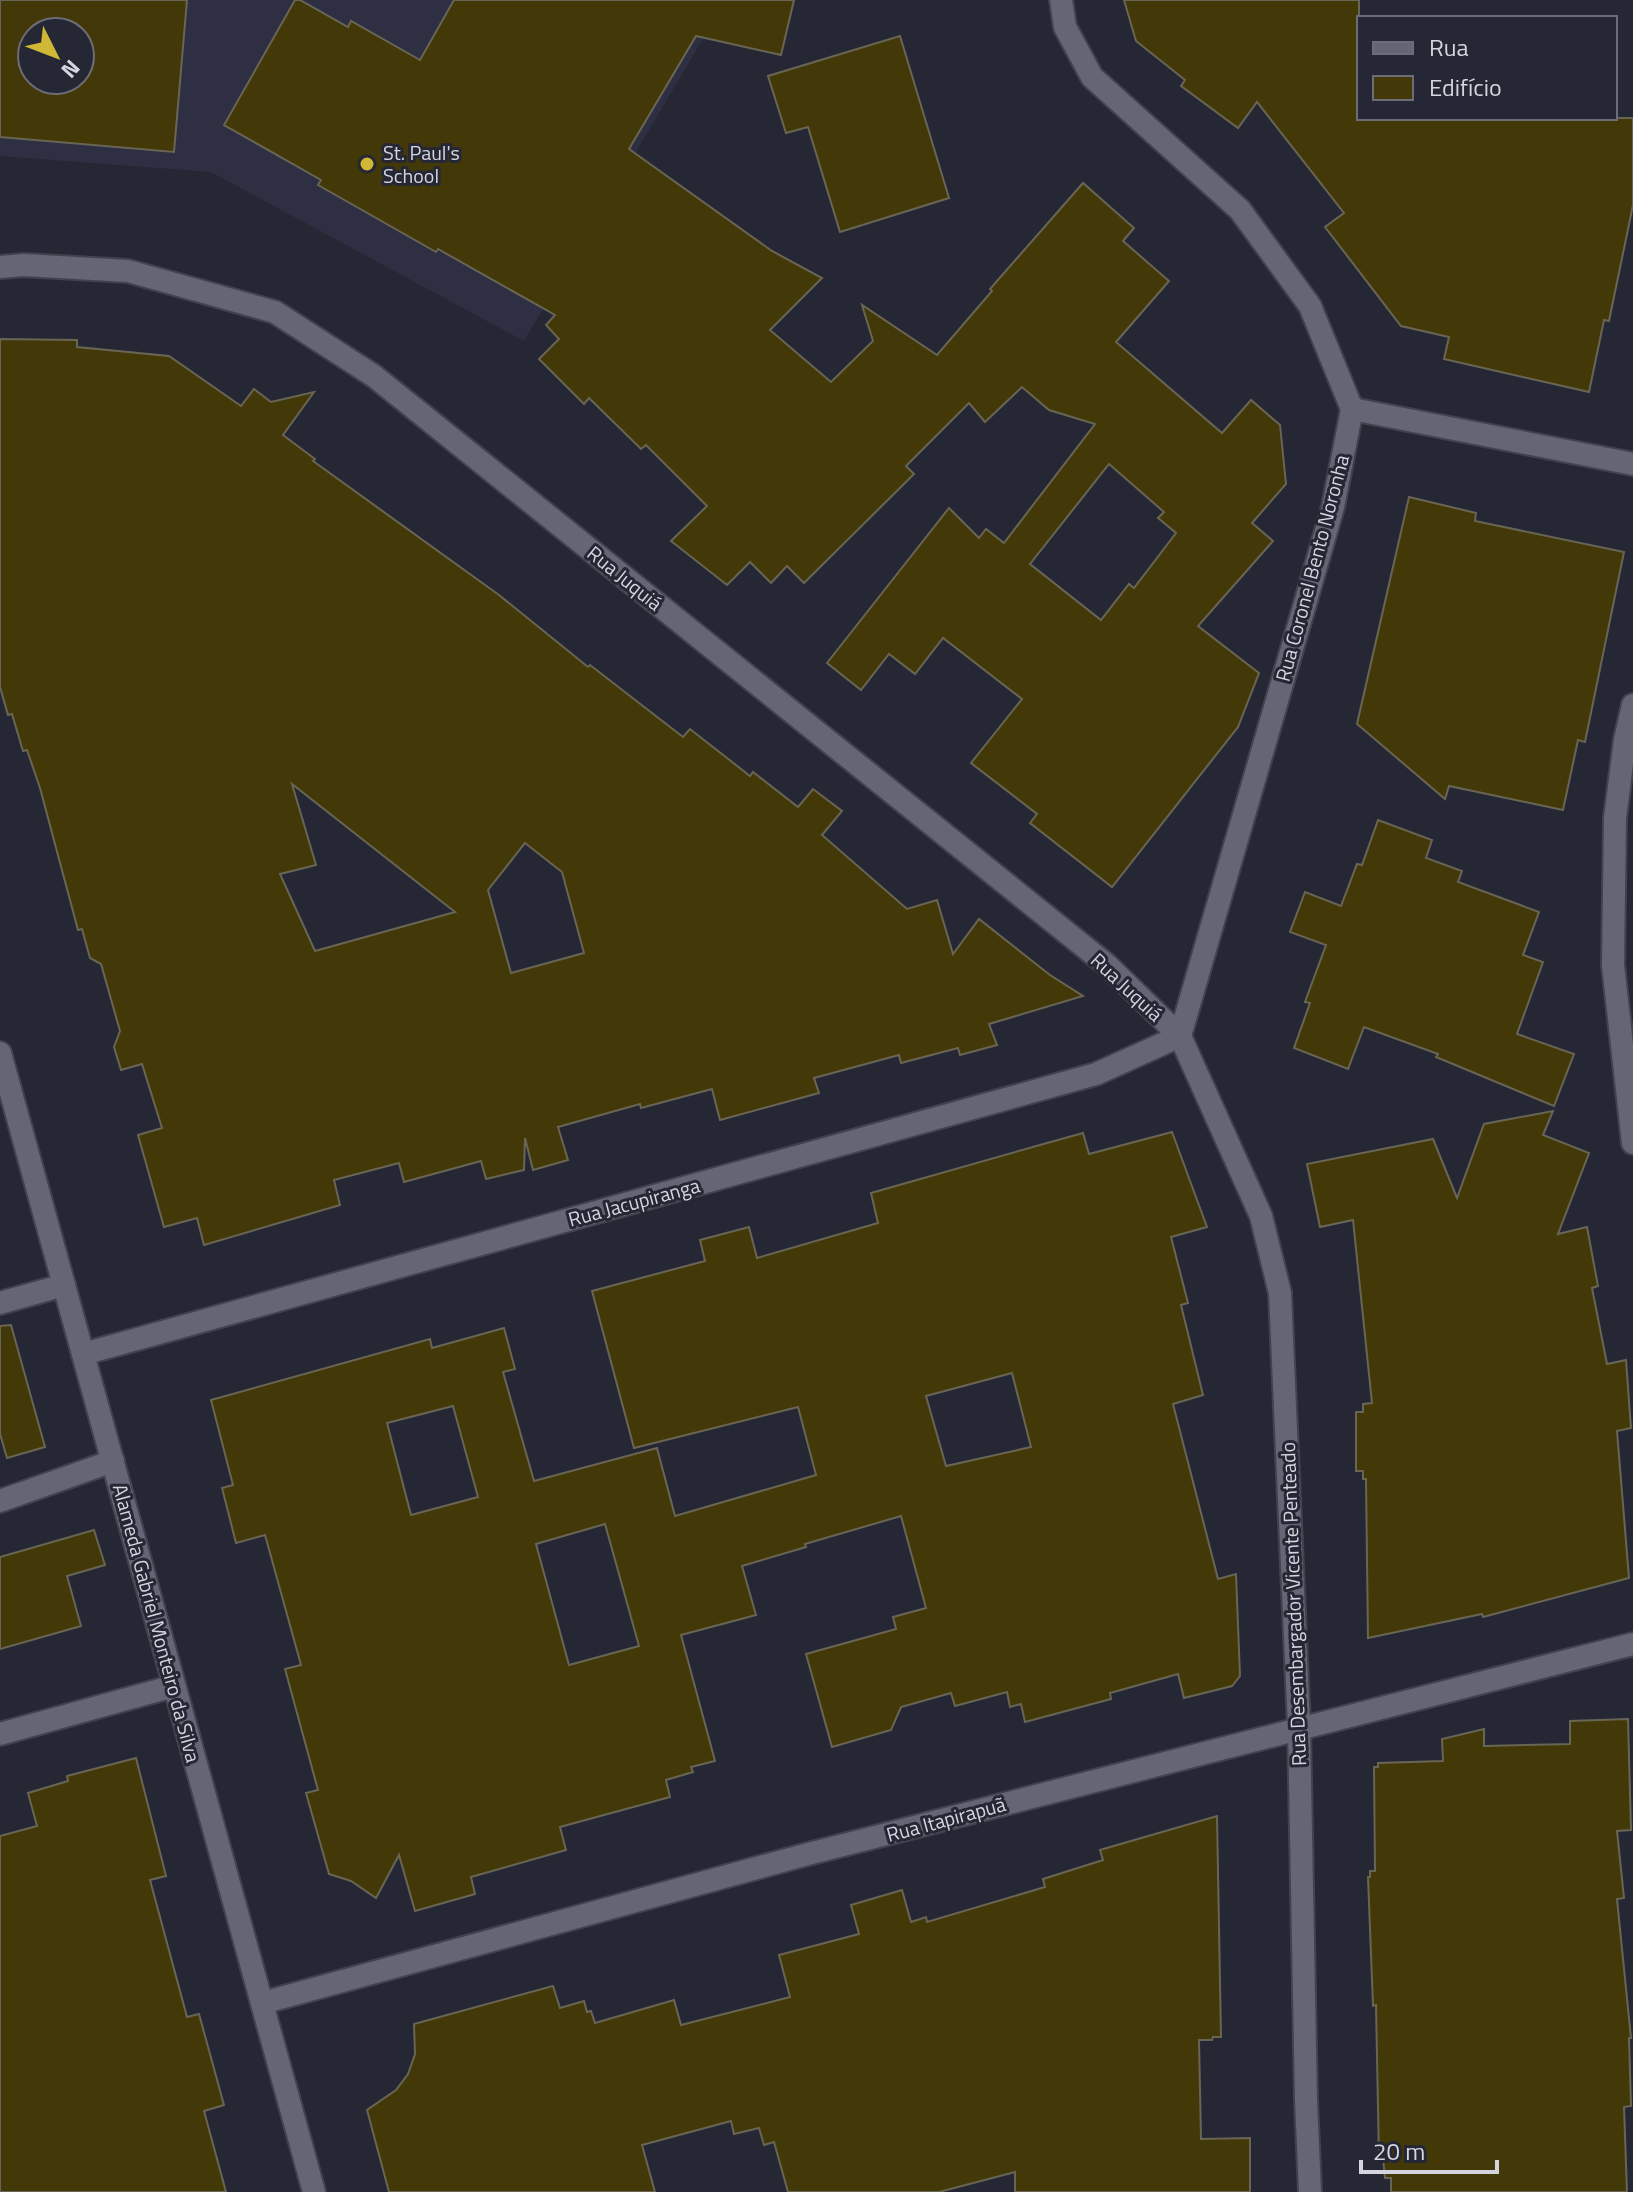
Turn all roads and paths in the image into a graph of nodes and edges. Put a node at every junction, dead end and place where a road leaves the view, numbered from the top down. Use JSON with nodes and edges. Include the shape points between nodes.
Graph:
{"nodes":[{"id":1,"x":1061,"y":0,"type":"edge"},
{"id":2,"x":0,"y":267,"type":"edge"},
{"id":3,"x":1352,"y":409,"type":"junction"},
{"id":4,"x":1633,"y":463,"type":"edge"},
{"id":5,"x":1633,"y":705,"type":"edge"},
{"id":6,"x":1623,"y":968,"type":"edge"},
{"id":7,"x":1180,"y":1036,"type":"junction"},
{"id":8,"x":0,"y":1053,"type":"edge"},
{"id":9,"x":1633,"y":1143,"type":"edge"},
{"id":10,"x":64,"y":1285,"type":"junction"},
{"id":11,"x":0,"y":1303,"type":"edge"},
{"id":12,"x":83,"y":1354,"type":"junction"},
{"id":13,"x":113,"y":1461,"type":"junction"},
{"id":14,"x":0,"y":1501,"type":"edge"},
{"id":15,"x":1633,"y":1644,"type":"edge"},
{"id":16,"x":174,"y":1686,"type":"junction"},
{"id":17,"x":1299,"y":1727,"type":"junction"},
{"id":18,"x":0,"y":1734,"type":"edge"},
{"id":19,"x":262,"y":2003,"type":"junction"},
{"id":20,"x":314,"y":2192,"type":"edge"},
{"id":21,"x":1310,"y":2192,"type":"edge"}],
"edges":[{"from":1,"to":3,"type":"street","via":[[1065,27],[1092,77],[1240,210],[1310,306]]},
{"from":2,"to":7,"type":"street","name":"Rua Juquiá","via":[[128,271],[275,312],[374,376],[1107,965]]},
{"from":3,"to":4,"type":"street"},
{"from":3,"to":7,"type":"street","name":"Rua Coronel Bento Noronha","via":[[1333,507]]},
{"from":5,"to":6,"type":"street","via":[[1615,818]]},
{"from":6,"to":9,"type":"street"},
{"from":7,"to":12,"type":"street","name":"Rua Jacupiranga","via":[[1096,1074]]},
{"from":7,"to":17,"type":"street","name":"Rua Desembargador Vicente Penteado","via":[[1261,1216],[1280,1293]]},
{"from":8,"to":10,"type":"street","name":"Alameda Gabriel Monteiro da Silva"},
{"from":10,"to":11,"type":"street"},
{"from":10,"to":12,"type":"street","name":"Alameda Gabriel Monteiro da Silva"},
{"from":12,"to":13,"type":"street","name":"Alameda Gabriel Monteiro da Silva"},
{"from":13,"to":14,"type":"street"},
{"from":13,"to":16,"type":"street","name":"Alameda Gabriel Monteiro da Silva"},
{"from":15,"to":17,"type":"street","name":"Rua Itapirapuã"},
{"from":16,"to":18,"type":"street"},
{"from":16,"to":19,"type":"street","name":"Alameda Gabriel Monteiro da Silva"},
{"from":17,"to":19,"type":"street","name":"Rua Itapirapuã"},
{"from":17,"to":21,"type":"street","name":"Rua Desembargador Vicente Penteado"},
{"from":19,"to":20,"type":"street","name":"Alameda Gabriel Monteiro da Silva"}]}
